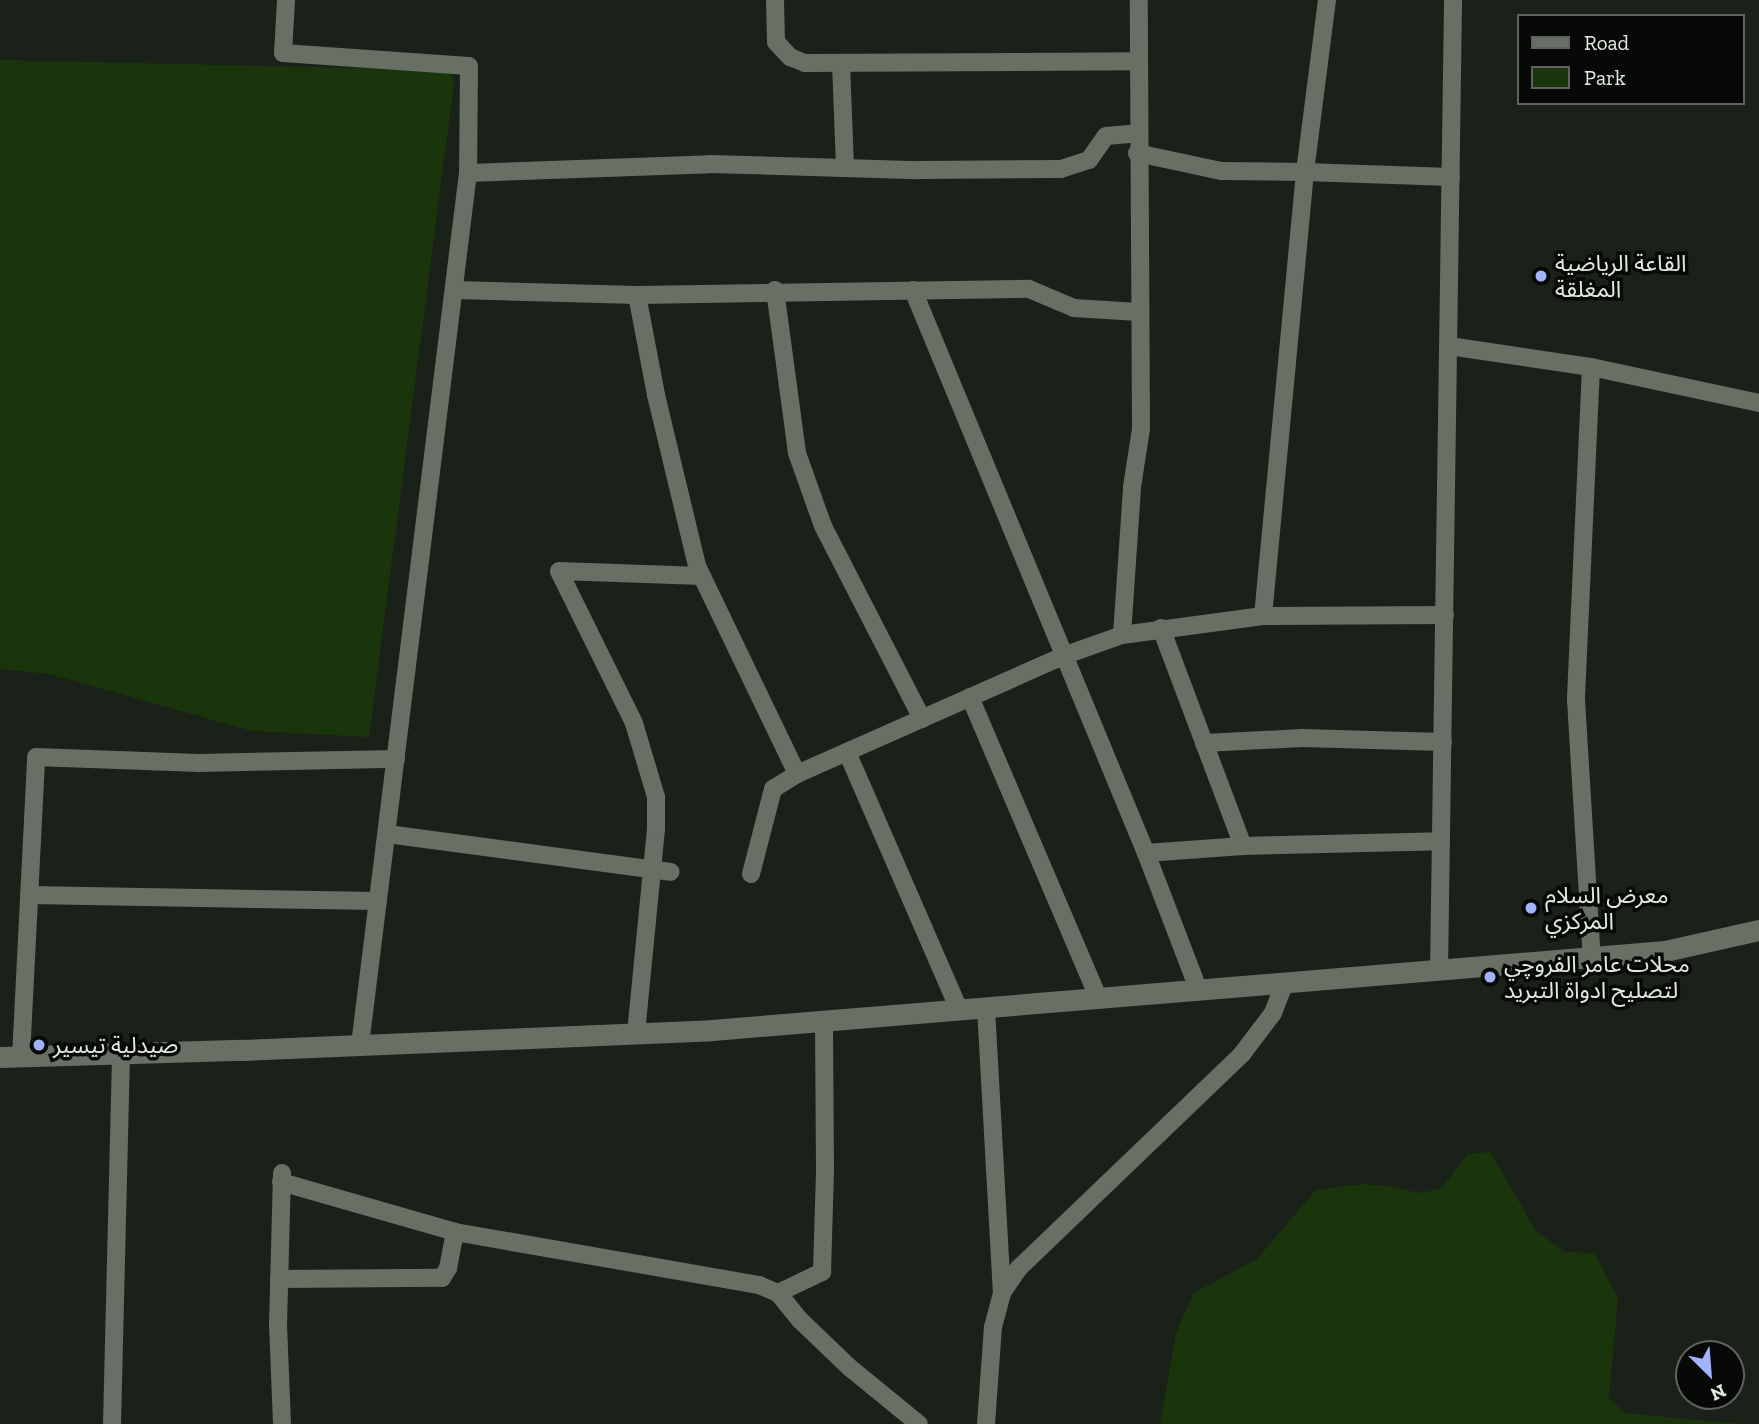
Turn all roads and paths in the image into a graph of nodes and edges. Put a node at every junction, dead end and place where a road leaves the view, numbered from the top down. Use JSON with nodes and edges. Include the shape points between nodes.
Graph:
{"nodes":[{"id":1,"x":286,"y":0,"type":"edge"},
{"id":2,"x":775,"y":0,"type":"edge"},
{"id":3,"x":1139,"y":0,"type":"edge"},
{"id":4,"x":1327,"y":0,"type":"edge"},
{"id":5,"x":1453,"y":0,"type":"edge"},
{"id":6,"x":1138,"y":61,"type":"junction"},
{"id":7,"x":841,"y":63,"type":"junction"},
{"id":8,"x":1138,"y":133,"type":"junction"},
{"id":9,"x":1137,"y":153,"type":"junction"},
{"id":10,"x":845,"y":168,"type":"junction"},
{"id":11,"x":1305,"y":172,"type":"junction"},
{"id":12,"x":468,"y":173,"type":"junction"},
{"id":13,"x":1451,"y":177,"type":"junction"},
{"id":14,"x":454,"y":290,"type":"junction"},
{"id":15,"x":775,"y":290,"type":"junction"},
{"id":16,"x":913,"y":290,"type":"junction"},
{"id":17,"x":637,"y":295,"type":"junction"},
{"id":18,"x":1138,"y":312,"type":"junction"},
{"id":19,"x":1449,"y":346,"type":"junction"},
{"id":20,"x":1591,"y":367,"type":"junction"},
{"id":21,"x":1759,"y":403,"type":"edge"},
{"id":22,"x":702,"y":576,"type":"junction"},
{"id":23,"x":1445,"y":615,"type":"junction"},
{"id":24,"x":1264,"y":616,"type":"junction"},
{"id":25,"x":1161,"y":628,"type":"junction"},
{"id":26,"x":1122,"y":635,"type":"junction"},
{"id":27,"x":1063,"y":656,"type":"junction"},
{"id":28,"x":970,"y":697,"type":"junction"},
{"id":29,"x":922,"y":719,"type":"junction"},
{"id":30,"x":1443,"y":742,"type":"junction"},
{"id":31,"x":1205,"y":743,"type":"junction"},
{"id":32,"x":846,"y":752,"type":"junction"},
{"id":33,"x":396,"y":759,"type":"junction"},
{"id":34,"x":797,"y":774,"type":"junction"},
{"id":35,"x":387,"y":834,"type":"junction"},
{"id":36,"x":1441,"y":841,"type":"junction"},
{"id":37,"x":1243,"y":846,"type":"junction"},
{"id":38,"x":1146,"y":853,"type":"junction"},
{"id":39,"x":650,"y":869,"type":"junction"},
{"id":40,"x":670,"y":872,"type":"dead end"},
{"id":41,"x":751,"y":874,"type":"dead end"},
{"id":42,"x":29,"y":895,"type":"junction"},
{"id":43,"x":378,"y":901,"type":"junction"},
{"id":44,"x":1759,"y":930,"type":"edge"},
{"id":45,"x":1592,"y":958,"type":"junction"},
{"id":46,"x":1439,"y":971,"type":"junction"},
{"id":47,"x":1284,"y":984,"type":"junction"},
{"id":48,"x":1199,"y":991,"type":"junction"},
{"id":49,"x":1099,"y":999,"type":"junction"},
{"id":50,"x":986,"y":1008,"type":"junction"},
{"id":51,"x":959,"y":1010,"type":"junction"},
{"id":52,"x":824,"y":1021,"type":"junction"},
{"id":53,"x":636,"y":1033,"type":"junction"},
{"id":54,"x":360,"y":1045,"type":"junction"},
{"id":55,"x":121,"y":1054,"type":"junction"},
{"id":56,"x":11,"y":1057,"type":"edge"},
{"id":57,"x":455,"y":1232,"type":"junction"},
{"id":58,"x":279,"y":1279,"type":"junction"},
{"id":59,"x":778,"y":1293,"type":"junction"},
{"id":60,"x":1002,"y":1293,"type":"junction"},
{"id":61,"x":112,"y":1424,"type":"edge"},
{"id":62,"x":282,"y":1424,"type":"edge"},
{"id":63,"x":919,"y":1424,"type":"edge"},
{"id":64,"x":986,"y":1424,"type":"edge"}],
"edges":[{"from":1,"to":12,"type":"street","via":[[283,54],[469,66]]},
{"from":2,"to":7,"type":"street","via":[[776,42],[783,51],[804,63]]},
{"from":3,"to":6,"type":"street"},
{"from":4,"to":11,"type":"street"},
{"from":5,"to":13,"type":"street"},
{"from":6,"to":7,"type":"street"},
{"from":6,"to":8,"type":"street"},
{"from":7,"to":10,"type":"street"},
{"from":8,"to":9,"type":"street"},
{"from":8,"to":10,"type":"street","via":[[1107,136],[1089,160],[1061,169]]},
{"from":9,"to":11,"type":"street","via":[[1221,171]]},
{"from":9,"to":18,"type":"street"},
{"from":10,"to":12,"type":"street","via":[[710,164]]},
{"from":11,"to":13,"type":"street"},
{"from":11,"to":24,"type":"street"},
{"from":12,"to":14,"type":"street"},
{"from":13,"to":19,"type":"street"},
{"from":14,"to":17,"type":"street"},
{"from":14,"to":33,"type":"street"},
{"from":15,"to":16,"type":"street"},
{"from":15,"to":17,"type":"street"},
{"from":15,"to":29,"type":"street","via":[[797,453],[823,526]]},
{"from":16,"to":18,"type":"street","via":[[1029,289],[1074,308]]},
{"from":16,"to":27,"type":"street"},
{"from":17,"to":22,"type":"street","via":[[656,395]]},
{"from":18,"to":26,"type":"street","via":[[1141,429],[1132,486]]},
{"from":19,"to":20,"type":"street"},
{"from":19,"to":23,"type":"street"},
{"from":20,"to":21,"type":"street"},
{"from":20,"to":45,"type":"street","via":[[1576,700]]},
{"from":22,"to":34,"type":"street"},
{"from":22,"to":39,"type":"street","via":[[559,571],[634,723],[656,797]]},
{"from":23,"to":24,"type":"street"},
{"from":23,"to":30,"type":"street"},
{"from":24,"to":25,"type":"street"},
{"from":25,"to":26,"type":"street"},
{"from":25,"to":31,"type":"street"},
{"from":26,"to":27,"type":"street"},
{"from":27,"to":28,"type":"street"},
{"from":27,"to":38,"type":"street"},
{"from":28,"to":29,"type":"street"},
{"from":28,"to":49,"type":"street"},
{"from":29,"to":32,"type":"street"},
{"from":30,"to":31,"type":"street","via":[[1303,738]]},
{"from":30,"to":36,"type":"street"},
{"from":31,"to":37,"type":"street"},
{"from":32,"to":34,"type":"street"},
{"from":32,"to":51,"type":"street"},
{"from":33,"to":35,"type":"street"},
{"from":33,"to":42,"type":"street","via":[[199,762],[36,757]]},
{"from":34,"to":41,"type":"street","via":[[773,789]]},
{"from":35,"to":39,"type":"street"},
{"from":35,"to":43,"type":"street"},
{"from":36,"to":37,"type":"street"},
{"from":36,"to":46,"type":"street"},
{"from":37,"to":38,"type":"street"},
{"from":38,"to":48,"type":"street"},
{"from":39,"to":40,"type":"street"},
{"from":39,"to":53,"type":"street"},
{"from":42,"to":43,"type":"street"},
{"from":42,"to":56,"type":"street"},
{"from":43,"to":54,"type":"street"},
{"from":44,"to":45,"type":"street","via":[[1665,951]]},
{"from":45,"to":46,"type":"street"},
{"from":46,"to":47,"type":"street"},
{"from":47,"to":48,"type":"street"},
{"from":47,"to":60,"type":"street","via":[[1273,1013],[1241,1054],[1019,1268]]},
{"from":48,"to":49,"type":"street"},
{"from":49,"to":50,"type":"street"},
{"from":50,"to":51,"type":"street"},
{"from":50,"to":60,"type":"street"},
{"from":51,"to":52,"type":"street"},
{"from":52,"to":53,"type":"street"},
{"from":52,"to":59,"type":"street","via":[[822,1272]]},
{"from":53,"to":54,"type":"street"},
{"from":54,"to":55,"type":"street"},
{"from":55,"to":56,"type":"street"},
{"from":55,"to":61,"type":"street"},
{"from":57,"to":58,"type":"street","via":[[442,1278]]},
{"from":57,"to":58,"type":"street","via":[[281,1177]]},
{"from":57,"to":59,"type":"street","via":[[759,1285]]},
{"from":58,"to":62,"type":"street"},
{"from":59,"to":63,"type":"street","via":[[849,1367]]},
{"from":60,"to":64,"type":"street","via":[[993,1327]]}]}
